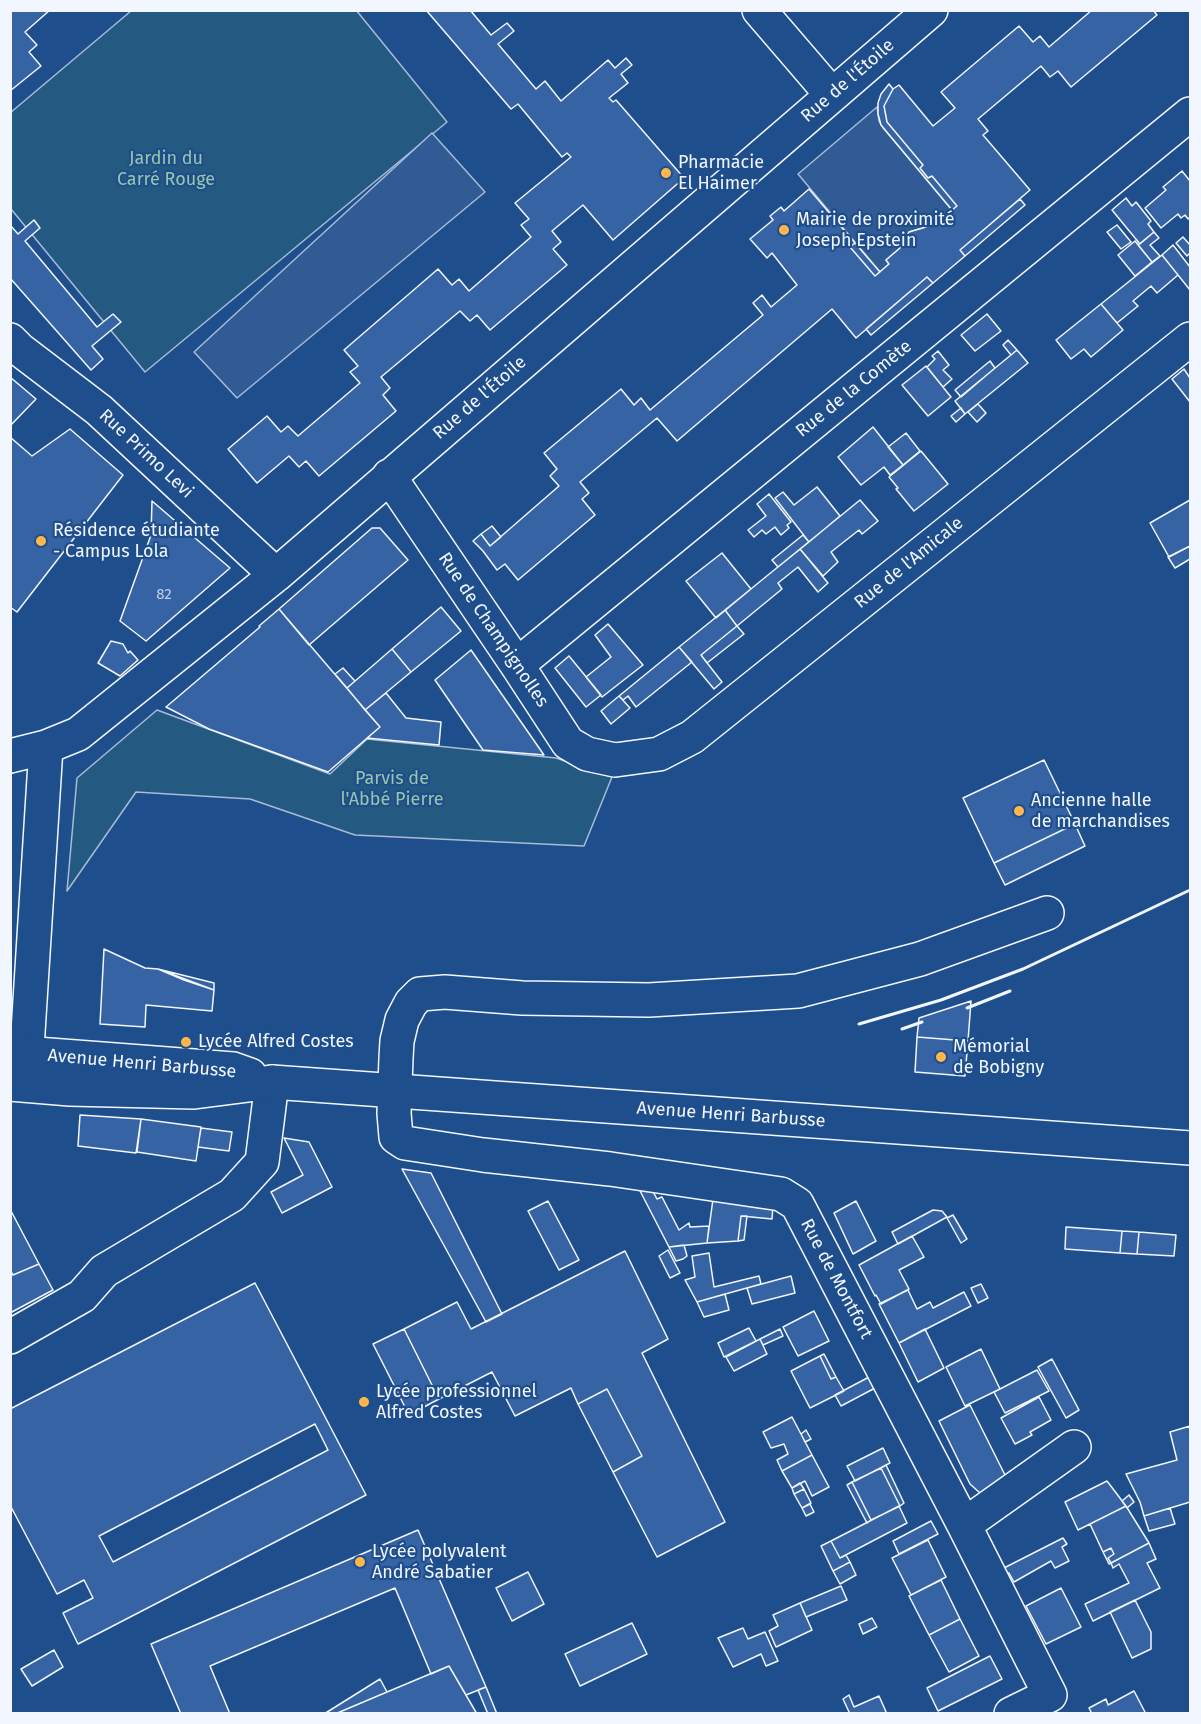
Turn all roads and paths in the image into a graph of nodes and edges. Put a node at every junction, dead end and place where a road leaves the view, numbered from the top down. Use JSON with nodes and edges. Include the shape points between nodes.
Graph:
{"nodes":[{"id":1,"x":759,"y":10,"type":"edge"},
{"id":2,"x":931,"y":10,"type":"edge"},
{"id":3,"x":832,"y":95,"type":"junction"},
{"id":4,"x":1191,"y":114,"type":"edge"},
{"id":5,"x":1191,"y":339,"type":"edge"},
{"id":6,"x":10,"y":340,"type":"edge"},
{"id":7,"x":389,"y":476,"type":"junction"},
{"id":8,"x":276,"y":575,"type":"junction"},
{"id":9,"x":517,"y":664,"type":"junction"},
{"id":10,"x":46,"y":747,"type":"junction"},
{"id":11,"x":10,"y":756,"type":"edge"},
{"id":12,"x":615,"y":760,"type":"joint"},
{"id":13,"x":1047,"y":913,"type":"dead end"},
{"id":14,"x":18,"y":1069,"type":"edge"},
{"id":15,"x":272,"y":1082,"type":"junction"},
{"id":16,"x":396,"y":1092,"type":"junction"},
{"id":17,"x":1191,"y":1148,"type":"edge"},
{"id":18,"x":10,"y":1337,"type":"edge"},
{"id":19,"x":1074,"y":1447,"type":"dead end"},
{"id":20,"x":964,"y":1525,"type":"junction"},
{"id":21,"x":1011,"y":1713,"type":"edge"}],
"edges":[{"from":1,"to":3,"type":"street"},
{"from":2,"to":3,"type":"street","name":"Rue de l'Étoile"},
{"from":3,"to":7,"type":"street","name":"Rue de l'Étoile"},
{"from":4,"to":9,"type":"street","name":"Rue de la Comète"},
{"from":5,"to":12,"type":"street","name":"Rue de l'Amicale","via":[[692,737],[659,754]]},
{"from":6,"to":8,"type":"street","name":"Rue Primo Levi","via":[[99,410]]},
{"from":7,"to":8,"type":"street","name":"Rue de l'Étoile"},
{"from":7,"to":9,"type":"street","name":"Rue de Champignolles"},
{"from":8,"to":10,"type":"street","name":"Rue de l'Étoile","via":[[78,734]]},
{"from":9,"to":12,"type":"street","name":"Rue de Champignolles","via":[[568,743],[588,754]]},
{"from":10,"to":11,"type":"street","name":"Rue de l'Étoile"},
{"from":10,"to":14,"type":"street"},
{"from":13,"to":16,"type":"street","via":[[920,959],[798,991],[649,1000],[420,994],[402,1020]]},
{"from":14,"to":15,"type":"street","name":"Avenue Henri Barbusse","via":[[233,1069]]},
{"from":15,"to":16,"type":"street","name":"Avenue Henri Barbusse"},
{"from":15,"to":18,"type":"street","via":[[262,1162],[232,1195],[104,1271],[82,1296]]},
{"from":16,"to":17,"type":"street","name":"Avenue Henri Barbusse"},
{"from":16,"to":20,"type":"street","name":"Rue de Montfort","via":[[396,1137],[405,1143],[781,1194],[797,1204]]},
{"from":19,"to":20,"type":"street"},
{"from":20,"to":21,"type":"street","name":"Rue de Montfort","via":[[1050,1695]]}]}
